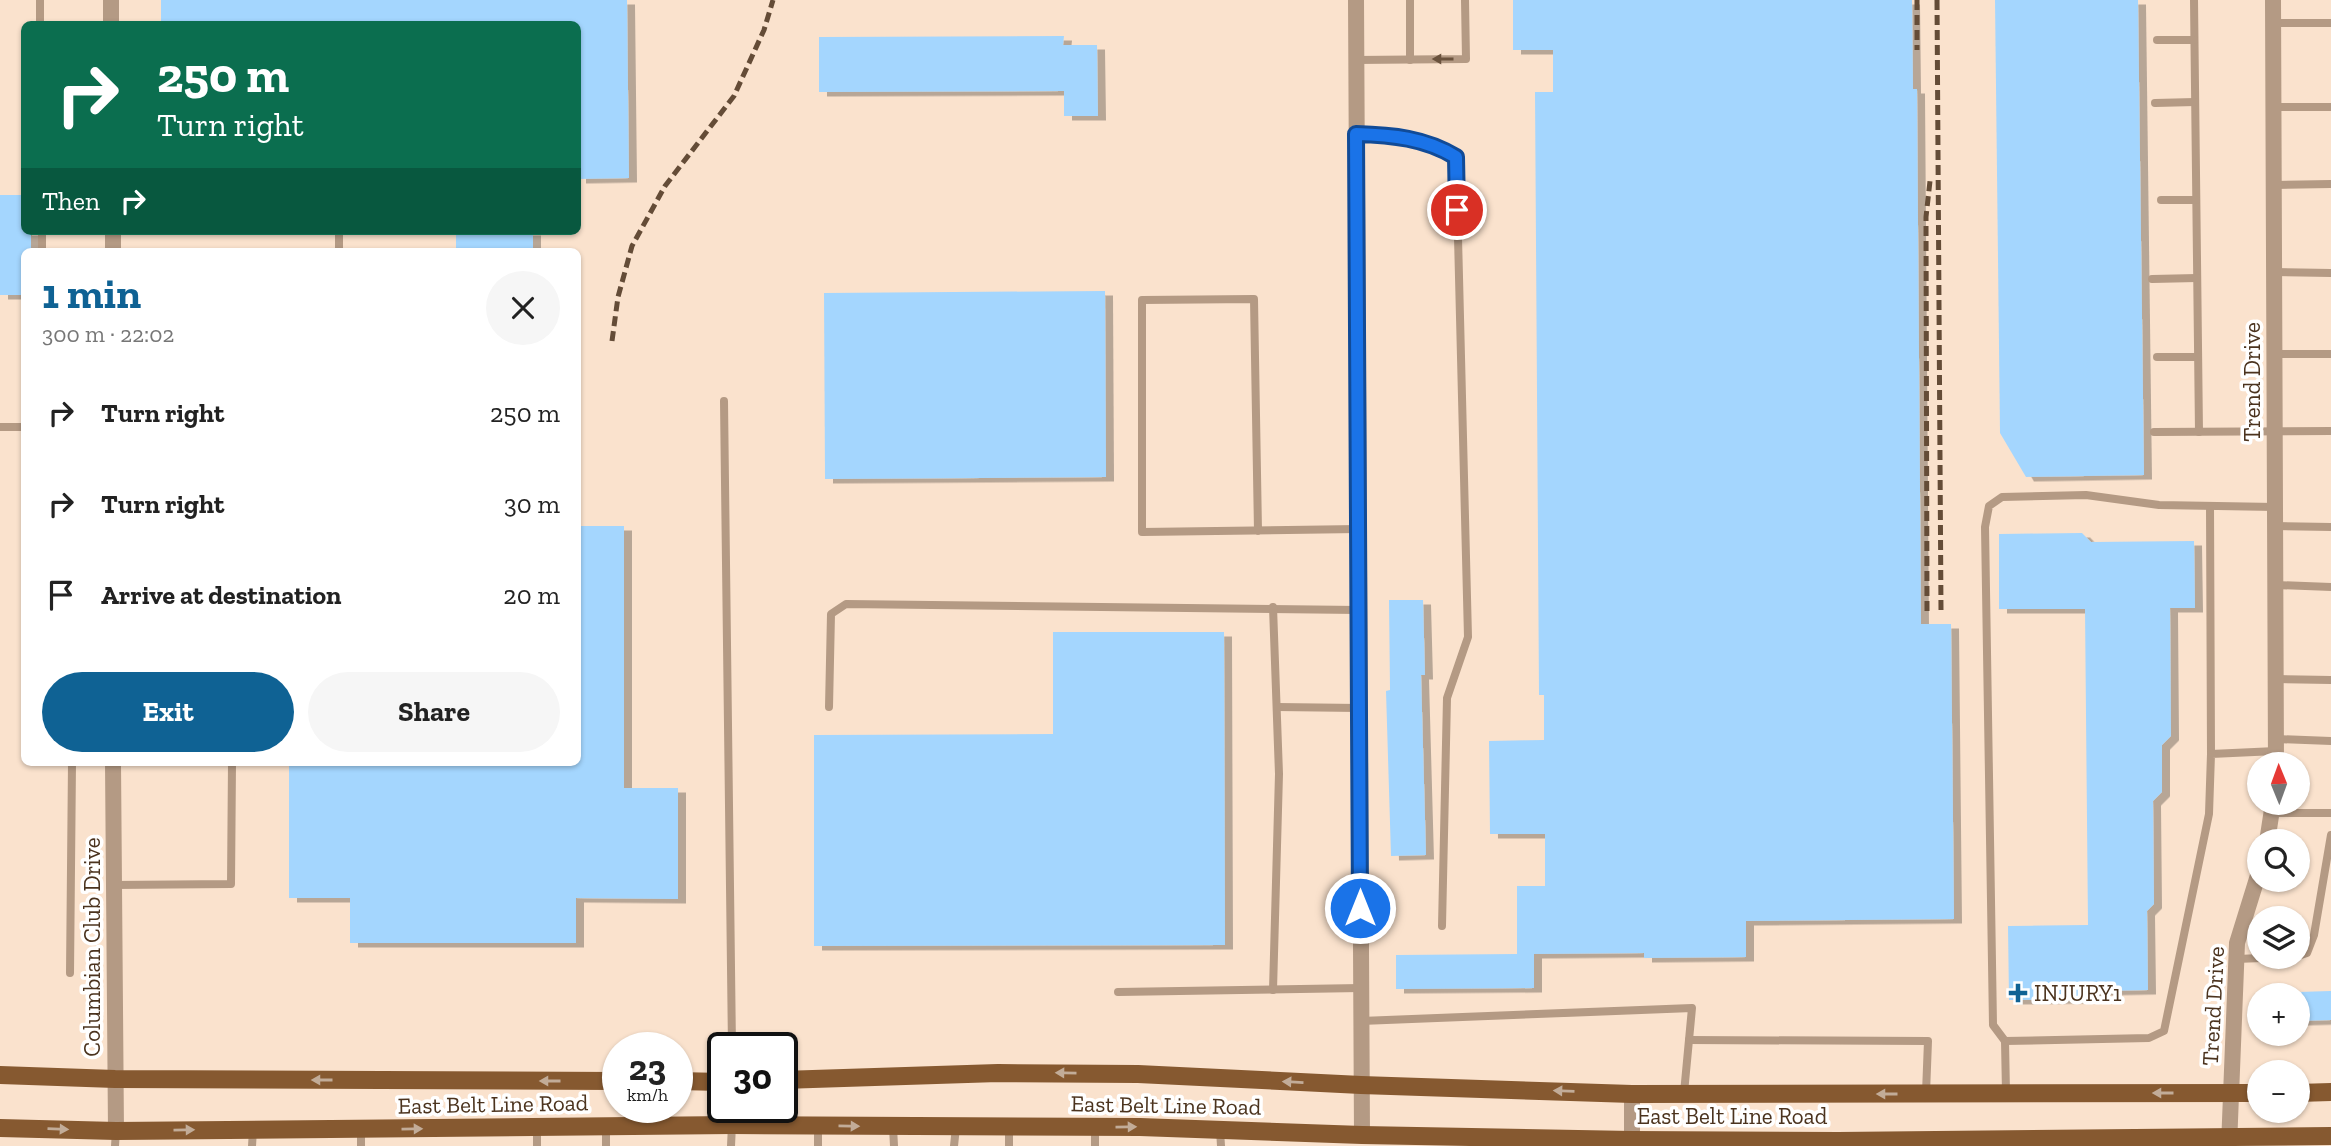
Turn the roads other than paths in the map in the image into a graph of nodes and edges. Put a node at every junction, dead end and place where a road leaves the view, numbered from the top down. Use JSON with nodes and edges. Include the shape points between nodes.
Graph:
{"nodes":[{"id":1,"x":40,"y":0,"type":"edge"},
{"id":2,"x":111,"y":0,"type":"edge"},
{"id":3,"x":1356,"y":0,"type":"edge"},
{"id":4,"x":1410,"y":0,"type":"edge"},
{"id":5,"x":1465,"y":0,"type":"edge"},
{"id":6,"x":2194,"y":0,"type":"edge"},
{"id":7,"x":2273,"y":0,"type":"edge"},
{"id":8,"x":40,"y":21,"type":"edge"},
{"id":9,"x":111,"y":21,"type":"edge"},
{"id":10,"x":2274,"y":23,"type":"junction"},
{"id":11,"x":2331,"y":23,"type":"edge"},
{"id":12,"x":2157,"y":40,"type":"dead end"},
{"id":13,"x":2194,"y":40,"type":"junction"},
{"id":14,"x":1356,"y":60,"type":"junction"},
{"id":15,"x":1410,"y":60,"type":"junction"},
{"id":16,"x":2195,"y":102,"type":"junction"},
{"id":17,"x":2155,"y":103,"type":"dead end"},
{"id":18,"x":2274,"y":107,"type":"junction"},
{"id":19,"x":2331,"y":107,"type":"edge"},
{"id":20,"x":1356,"y":134,"type":"junction"},
{"id":21,"x":2331,"y":184,"type":"edge"},
{"id":22,"x":2274,"y":185,"type":"junction"},
{"id":23,"x":2161,"y":200,"type":"dead end"},
{"id":24,"x":2196,"y":200,"type":"junction"},
{"id":25,"x":2274,"y":272,"type":"junction"},
{"id":26,"x":2331,"y":273,"type":"edge"},
{"id":27,"x":2197,"y":278,"type":"junction"},
{"id":28,"x":2152,"y":279,"type":"dead end"},
{"id":29,"x":2275,"y":354,"type":"junction"},
{"id":30,"x":2331,"y":354,"type":"edge"},
{"id":31,"x":2157,"y":357,"type":"dead end"},
{"id":32,"x":2198,"y":357,"type":"junction"},
{"id":33,"x":724,"y":401,"type":"dead end"},
{"id":34,"x":0,"y":427,"type":"edge"},
{"id":35,"x":21,"y":427,"type":"edge"},
{"id":36,"x":2331,"y":431,"type":"edge"},
{"id":37,"x":2154,"y":432,"type":"dead end"},
{"id":38,"x":2199,"y":432,"type":"junction"},
{"id":39,"x":2275,"y":432,"type":"junction"},
{"id":40,"x":2210,"y":506,"type":"junction"},
{"id":41,"x":2276,"y":507,"type":"junction"},
{"id":42,"x":2276,"y":526,"type":"junction"},
{"id":43,"x":2331,"y":527,"type":"edge"},
{"id":44,"x":1358,"y":529,"type":"junction"},
{"id":45,"x":1258,"y":531,"type":"junction"},
{"id":46,"x":2276,"y":585,"type":"junction"},
{"id":47,"x":2331,"y":587,"type":"edge"},
{"id":48,"x":1273,"y":607,"type":"junction"},
{"id":49,"x":1359,"y":610,"type":"junction"},
{"id":50,"x":2276,"y":679,"type":"junction"},
{"id":51,"x":2331,"y":680,"type":"edge"},
{"id":52,"x":829,"y":707,"type":"dead end"},
{"id":53,"x":1276,"y":707,"type":"junction"},
{"id":54,"x":1359,"y":708,"type":"junction"},
{"id":55,"x":2331,"y":741,"type":"edge"},
{"id":56,"x":2276,"y":752,"type":"edge"},
{"id":57,"x":2247,"y":753,"type":"edge"},
{"id":58,"x":2211,"y":754,"type":"junction"},
{"id":59,"x":72,"y":766,"type":"edge"},
{"id":60,"x":113,"y":766,"type":"edge"},
{"id":61,"x":232,"y":766,"type":"edge"},
{"id":62,"x":2310,"y":811,"type":"edge"},
{"id":63,"x":2331,"y":813,"type":"edge"},
{"id":64,"x":2331,"y":835,"type":"edge"},
{"id":65,"x":114,"y":885,"type":"junction"},
{"id":66,"x":2253,"y":892,"type":"edge"},
{"id":67,"x":1442,"y":926,"type":"dead end"},
{"id":68,"x":2310,"y":945,"type":"edge"},
{"id":69,"x":2236,"y":959,"type":"junction"},
{"id":70,"x":2247,"y":959,"type":"edge"},
{"id":71,"x":70,"y":972,"type":"dead end"},
{"id":72,"x":1360,"y":988,"type":"junction"},
{"id":73,"x":1273,"y":989,"type":"junction"},
{"id":74,"x":1118,"y":992,"type":"dead end"},
{"id":75,"x":1361,"y":1021,"type":"junction"},
{"id":76,"x":732,"y":1032,"type":"edge"},
{"id":77,"x":1689,"y":1040,"type":"junction"},
{"id":78,"x":2005,"y":1041,"type":"junction"},
{"id":79,"x":0,"y":1075,"type":"edge"},
{"id":80,"x":115,"y":1079,"type":"junction"},
{"id":81,"x":798,"y":1080,"type":"edge"},
{"id":82,"x":602,"y":1081,"type":"edge"},
{"id":83,"x":1361,"y":1085,"type":"junction"},
{"id":84,"x":2331,"y":1092,"type":"edge"},
{"id":85,"x":1684,"y":1093,"type":"junction"},
{"id":86,"x":2232,"y":1093,"type":"junction"},
{"id":87,"x":2247,"y":1093,"type":"edge"},
{"id":88,"x":2310,"y":1093,"type":"edge"},
{"id":89,"x":1632,"y":1094,"type":"junction"},
{"id":90,"x":1926,"y":1094,"type":"junction"},
{"id":91,"x":2006,"y":1094,"type":"junction"},
{"id":92,"x":707,"y":1118,"type":"edge"},
{"id":93,"x":732,"y":1123,"type":"edge"},
{"id":94,"x":792,"y":1123,"type":"edge"},
{"id":95,"x":606,"y":1126,"type":"junction"},
{"id":96,"x":818,"y":1126,"type":"junction"},
{"id":97,"x":537,"y":1127,"type":"junction"},
{"id":98,"x":893,"y":1127,"type":"junction"},
{"id":99,"x":956,"y":1127,"type":"junction"},
{"id":100,"x":1009,"y":1127,"type":"junction"},
{"id":101,"x":1095,"y":1127,"type":"junction"},
{"id":102,"x":0,"y":1128,"type":"edge"},
{"id":103,"x":2331,"y":1136,"type":"edge"},
{"id":104,"x":116,"y":1138,"type":"edge"},
{"id":105,"x":253,"y":1138,"type":"edge"},
{"id":106,"x":361,"y":1138,"type":"edge"},
{"id":107,"x":1220,"y":1138,"type":"edge"},
{"id":108,"x":1360,"y":1140,"type":"edge"},
{"id":109,"x":2229,"y":1141,"type":"edge"},
{"id":110,"x":1472,"y":1142,"type":"edge"},
{"id":111,"x":2036,"y":1142,"type":"edge"},
{"id":112,"x":1632,"y":1143,"type":"edge"},
{"id":113,"x":1838,"y":1144,"type":"edge"},
{"id":114,"x":537,"y":1146,"type":"edge"},
{"id":115,"x":606,"y":1146,"type":"edge"},
{"id":116,"x":731,"y":1146,"type":"edge"},
{"id":117,"x":818,"y":1146,"type":"edge"},
{"id":118,"x":894,"y":1146,"type":"edge"},
{"id":119,"x":954,"y":1146,"type":"edge"},
{"id":120,"x":1009,"y":1146,"type":"edge"},
{"id":121,"x":1095,"y":1146,"type":"edge"}],
"edges":[{"from":1,"to":8,"type":"lane"},
{"from":2,"to":9,"type":"street"},
{"from":3,"to":14,"type":"street"},
{"from":4,"to":15,"type":"lane"},
{"from":5,"to":15,"type":"lane","one_way":true,"via":[[1466,59]]},
{"from":6,"to":13,"type":"lane"},
{"from":7,"to":10,"type":"street","name":"Trend Drive"},
{"from":10,"to":11,"type":"lane"},
{"from":10,"to":18,"type":"street","name":"Trend Drive"},
{"from":12,"to":13,"type":"lane"},
{"from":13,"to":16,"type":"lane"},
{"from":14,"to":15,"type":"lane"},
{"from":14,"to":20,"type":"street"},
{"from":16,"to":17,"type":"lane"},
{"from":16,"to":24,"type":"lane"},
{"from":18,"to":19,"type":"lane"},
{"from":18,"to":22,"type":"street","name":"Trend Drive"},
{"from":20,"to":44,"type":"street"},
{"from":20,"to":67,"type":"lane","via":[[1417,140],[1456,157],[1468,637],[1447,698]]},
{"from":21,"to":22,"type":"lane"},
{"from":22,"to":25,"type":"street","name":"Trend Drive"},
{"from":23,"to":24,"type":"lane"},
{"from":24,"to":27,"type":"lane"},
{"from":25,"to":26,"type":"lane"},
{"from":25,"to":29,"type":"street","name":"Trend Drive"},
{"from":27,"to":28,"type":"lane"},
{"from":27,"to":32,"type":"lane"},
{"from":29,"to":30,"type":"lane"},
{"from":29,"to":39,"type":"street","name":"Trend Drive"},
{"from":31,"to":32,"type":"lane"},
{"from":32,"to":38,"type":"lane"},
{"from":33,"to":76,"type":"lane"},
{"from":34,"to":35,"type":"lane"},
{"from":36,"to":39,"type":"lane"},
{"from":37,"to":38,"type":"lane"},
{"from":38,"to":39,"type":"lane"},
{"from":39,"to":41,"type":"street","name":"Trend Drive"},
{"from":40,"to":41,"type":"lane"},
{"from":40,"to":58,"type":"lane"},
{"from":40,"to":78,"type":"lane","via":[[2159,505],[2086,495],[2002,497],[1989,506],[1985,527],[1993,1025]]},
{"from":41,"to":42,"type":"street","name":"Trend Drive"},
{"from":42,"to":43,"type":"lane"},
{"from":42,"to":46,"type":"street","name":"Trend Drive"},
{"from":44,"to":45,"type":"lane"},
{"from":44,"to":49,"type":"street"},
{"from":45,"to":45,"type":"lane","via":[[1142,532],[1142,300],[1254,299]]},
{"from":46,"to":47,"type":"lane"},
{"from":46,"to":50,"type":"street","name":"Trend Drive"},
{"from":48,"to":49,"type":"lane"},
{"from":48,"to":52,"type":"lane","via":[[846,604],[831,614]]},
{"from":48,"to":53,"type":"lane"},
{"from":49,"to":54,"type":"street"},
{"from":50,"to":51,"type":"lane"},
{"from":50,"to":56,"type":"street","name":"Trend Drive"},
{"from":53,"to":54,"type":"lane"},
{"from":53,"to":73,"type":"lane","via":[[1279,774]]},
{"from":54,"to":72,"type":"street"},
{"from":55,"to":56,"type":"lane"},
{"from":57,"to":58,"type":"lane"},
{"from":58,"to":78,"type":"lane","via":[[2209,814],[2164,1031],[2148,1038]]},
{"from":59,"to":71,"type":"lane"},
{"from":60,"to":65,"type":"street","name":"Columbian Club Drive"},
{"from":61,"to":65,"type":"lane","via":[[231,884]]},
{"from":62,"to":63,"type":"lane"},
{"from":64,"to":68,"type":"lane"},
{"from":65,"to":80,"type":"street","name":"Columbian Club Drive"},
{"from":66,"to":69,"type":"street","name":"Trend Drive"},
{"from":69,"to":70,"type":"lane"},
{"from":69,"to":86,"type":"street","name":"Trend Drive"},
{"from":72,"to":73,"type":"lane"},
{"from":72,"to":75,"type":"street"},
{"from":73,"to":74,"type":"lane"},
{"from":75,"to":77,"type":"lane","via":[[1692,1008]]},
{"from":75,"to":83,"type":"street"},
{"from":77,"to":85,"type":"lane"},
{"from":77,"to":90,"type":"lane","via":[[1928,1041]]},
{"from":78,"to":91,"type":"lane"},
{"from":79,"to":80,"type":"main road","name":"East Belt Line Road"},
{"from":82,"to":80,"type":"main road","name":"East Belt Line Road","one_way":true},
{"from":80,"to":104,"type":"street","name":"Columbian Club Drive"},
{"from":83,"to":81,"type":"main road","name":"East Belt Line Road","one_way":true,"via":[[1138,1074]]},
{"from":89,"to":83,"type":"main road","name":"East Belt Line Road","one_way":true},
{"from":83,"to":108,"type":"street"},
{"from":84,"to":88,"type":"main road"},
{"from":85,"to":89,"type":"main road","name":"East Belt Line Road"},
{"from":90,"to":85,"type":"main road","name":"East Belt Line Road","one_way":true},
{"from":86,"to":87,"type":"main road","name":"East Belt Line Road"},
{"from":86,"to":91,"type":"main road","name":"East Belt Line Road","one_way":true},
{"from":86,"to":109,"type":"street","name":"Trend Drive"},
{"from":89,"to":112,"type":"street"},
{"from":90,"to":91,"type":"main road","name":"East Belt Line Road"},
{"from":92,"to":95,"type":"main road","name":"East Belt Line Road"},
{"from":93,"to":116,"type":"lane"},
{"from":94,"to":96,"type":"main road","name":"East Belt Line Road"},
{"from":95,"to":97,"type":"main road","name":"East Belt Line Road"},
{"from":95,"to":115,"type":"lane"},
{"from":96,"to":98,"type":"main road","name":"East Belt Line Road","one_way":true},
{"from":96,"to":117,"type":"lane"},
{"from":106,"to":97,"type":"main road","name":"East Belt Line Road","one_way":true},
{"from":97,"to":114,"type":"lane"},
{"from":98,"to":99,"type":"main road","name":"East Belt Line Road"},
{"from":98,"to":118,"type":"lane"},
{"from":99,"to":100,"type":"main road","name":"East Belt Line Road"},
{"from":99,"to":119,"type":"lane"},
{"from":100,"to":101,"type":"main road","name":"East Belt Line Road"},
{"from":100,"to":120,"type":"lane"},
{"from":101,"to":107,"type":"main road","name":"East Belt Line Road","one_way":true},
{"from":101,"to":121,"type":"lane"},
{"from":102,"to":104,"type":"main road","name":"East Belt Line Road","one_way":true},
{"from":103,"to":109,"type":"main road","name":"East Belt Line Road"},
{"from":104,"to":105,"type":"main road","name":"East Belt Line Road","one_way":true},
{"from":105,"to":106,"type":"main road","name":"East Belt Line Road"},
{"from":107,"to":108,"type":"main road","name":"East Belt Line Road","via":[[1262,1135]]},
{"from":108,"to":110,"type":"main road","name":"East Belt Line Road"},
{"from":109,"to":111,"type":"main road","name":"East Belt Line Road"},
{"from":110,"to":112,"type":"main road","name":"East Belt Line Road"},
{"from":111,"to":113,"type":"main road","name":"East Belt Line Road"},
{"from":112,"to":113,"type":"main road","name":"East Belt Line Road"}]}
